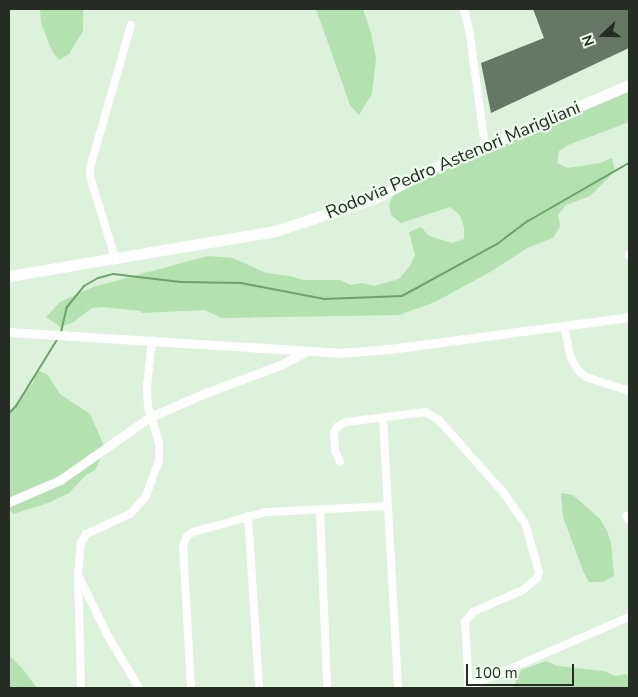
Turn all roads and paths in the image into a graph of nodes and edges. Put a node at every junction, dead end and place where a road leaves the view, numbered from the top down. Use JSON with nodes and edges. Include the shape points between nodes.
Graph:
{"nodes":[{"id":1,"x":464,"y":9,"type":"edge"},
{"id":2,"x":130,"y":25,"type":"dead end"},
{"id":3,"x":629,"y":85,"type":"edge"},
{"id":4,"x":485,"y":146,"type":"junction"},
{"id":5,"x":116,"y":258,"type":"junction"},
{"id":6,"x":9,"y":276,"type":"edge"},
{"id":7,"x":629,"y":317,"type":"edge"},
{"id":8,"x":564,"y":326,"type":"junction"},
{"id":9,"x":9,"y":332,"type":"edge"},
{"id":10,"x":152,"y":340,"type":"junction"},
{"id":11,"x":308,"y":351,"type":"junction"},
{"id":12,"x":629,"y":391,"type":"edge"},
{"id":13,"x":150,"y":417,"type":"junction"},
{"id":14,"x":383,"y":418,"type":"junction"},
{"id":15,"x":340,"y":462,"type":"dead end"},
{"id":16,"x":9,"y":502,"type":"edge"},
{"id":17,"x":388,"y":506,"type":"junction"},
{"id":18,"x":320,"y":510,"type":"junction"},
{"id":19,"x":248,"y":516,"type":"junction"},
{"id":20,"x":78,"y":575,"type":"junction"},
{"id":21,"x":629,"y":618,"type":"edge"},
{"id":22,"x":81,"y":688,"type":"edge"},
{"id":23,"x":139,"y":688,"type":"edge"},
{"id":24,"x":191,"y":688,"type":"edge"},
{"id":25,"x":259,"y":688,"type":"edge"},
{"id":26,"x":327,"y":688,"type":"edge"},
{"id":27,"x":398,"y":688,"type":"edge"},
{"id":28,"x":468,"y":688,"type":"edge"}],
"edges":[{"from":1,"to":4,"type":"street"},
{"from":2,"to":5,"type":"street","via":[[90,168]]},
{"from":3,"to":4,"type":"main road","name":"Rodovia Pedro Astenori Marigliani"},
{"from":4,"to":5,"type":"main road","name":"Rodovia Pedro Astenori Marigliani","via":[[373,198],[274,231]]},
{"from":5,"to":6,"type":"main road","name":"Rodovia Pedro Astenori Marigliani"},
{"from":7,"to":8,"type":"street"},
{"from":8,"to":11,"type":"street","via":[[390,349],[339,353]]},
{"from":8,"to":12,"type":"street","via":[[571,358],[577,368],[586,377]]},
{"from":9,"to":10,"type":"street"},
{"from":10,"to":11,"type":"street"},
{"from":10,"to":13,"type":"street","via":[[147,386]]},
{"from":11,"to":13,"type":"street"},
{"from":13,"to":16,"type":"street","via":[[60,480]]},
{"from":13,"to":20,"type":"street","via":[[158,443],[159,462],[154,479],[146,496],[130,514],[86,534],[81,543]]},
{"from":14,"to":15,"type":"street","via":[[346,422],[338,426],[334,433]]},
{"from":14,"to":17,"type":"street"},
{"from":14,"to":28,"type":"street","via":[[425,412],[432,414],[503,492],[525,523],[539,572],[537,578],[523,590],[473,612],[465,622]]},
{"from":17,"to":18,"type":"street"},
{"from":17,"to":27,"type":"street"},
{"from":18,"to":19,"type":"street","via":[[281,510]]},
{"from":18,"to":26,"type":"street"},
{"from":19,"to":24,"type":"street","via":[[193,532],[187,536],[183,546]]},
{"from":19,"to":25,"type":"street"},
{"from":20,"to":22,"type":"street"},
{"from":20,"to":23,"type":"street","via":[[108,636]]},
{"from":21,"to":28,"type":"street"}]}
